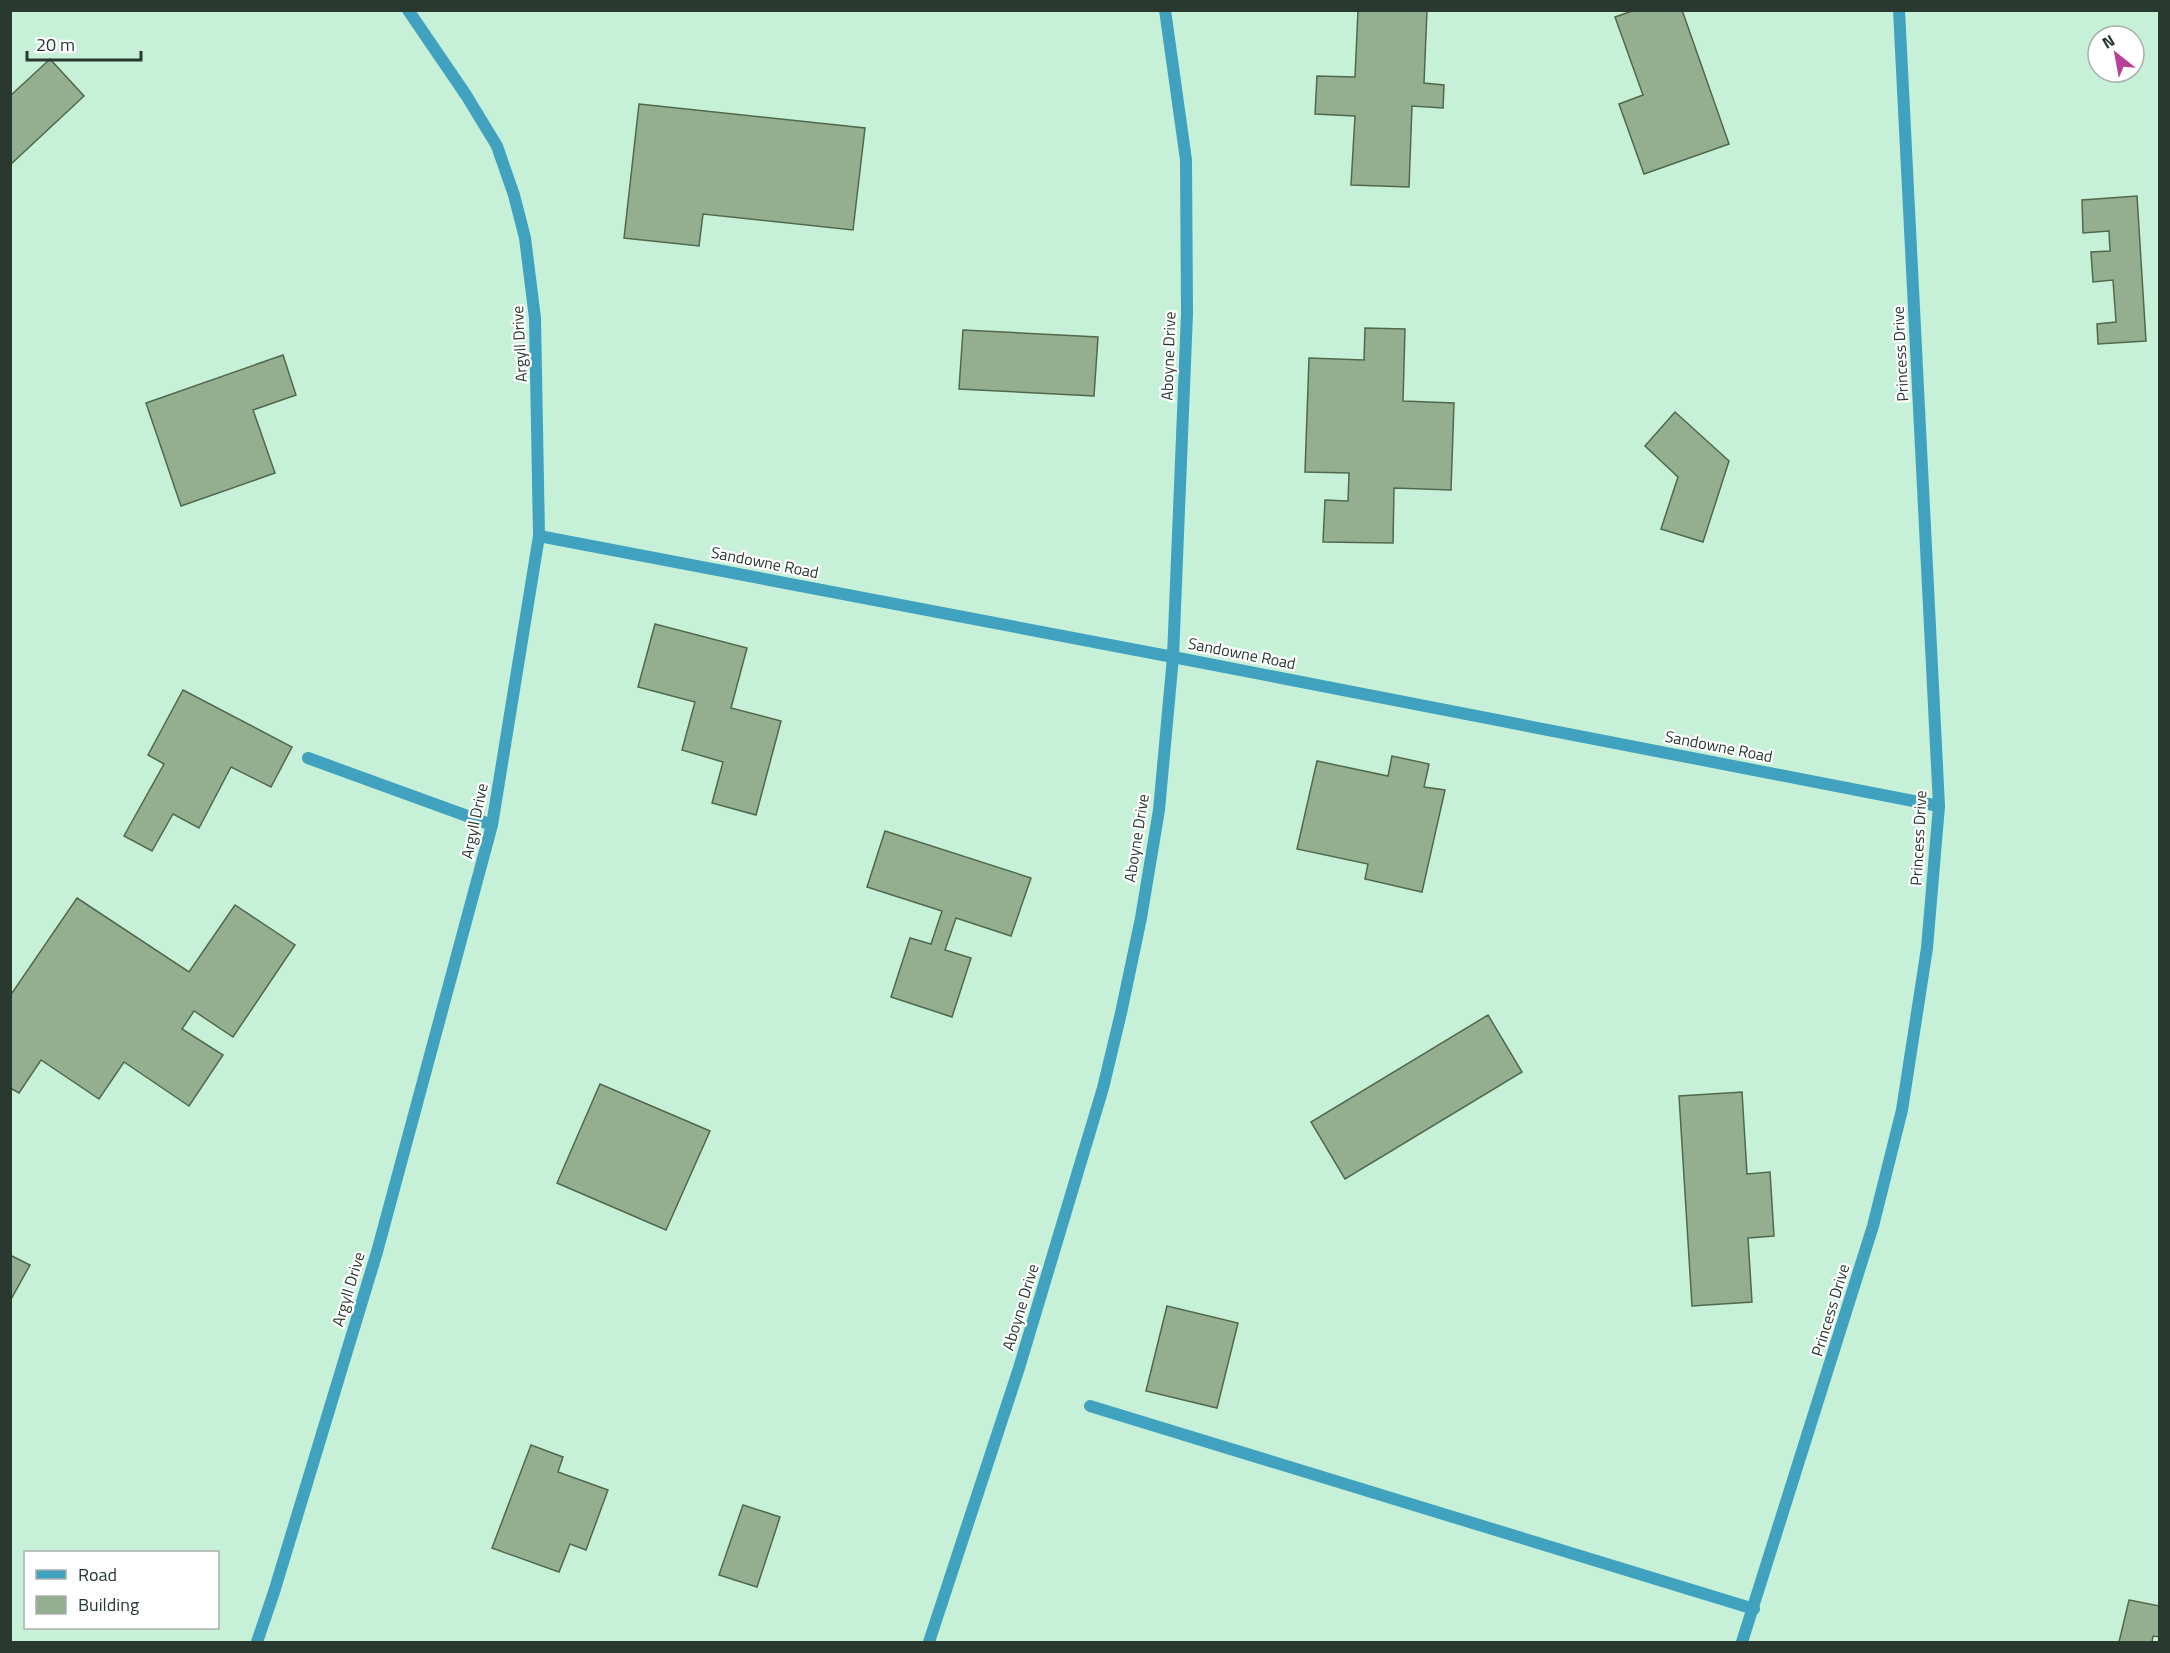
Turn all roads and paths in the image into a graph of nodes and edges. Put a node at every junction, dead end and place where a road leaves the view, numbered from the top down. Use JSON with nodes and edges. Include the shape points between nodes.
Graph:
{"nodes":[{"id":1,"x":408,"y":10,"type":"edge"},
{"id":2,"x":1165,"y":10,"type":"edge"},
{"id":3,"x":1899,"y":10,"type":"edge"},
{"id":4,"x":540,"y":536,"type":"junction"},
{"id":5,"x":1173,"y":657,"type":"junction"},
{"id":6,"x":309,"y":758,"type":"dead end"},
{"id":7,"x":1938,"y":806,"type":"junction"},
{"id":8,"x":492,"y":825,"type":"junction"},
{"id":9,"x":1090,"y":1406,"type":"dead end"},
{"id":10,"x":1754,"y":1609,"type":"junction"},
{"id":11,"x":257,"y":1642,"type":"edge"},
{"id":12,"x":929,"y":1642,"type":"edge"},
{"id":13,"x":1742,"y":1642,"type":"edge"}],
"edges":[{"from":1,"to":4,"type":"street","name":"Argyll Drive","via":[[497,146],[525,238],[536,318]]},
{"from":2,"to":5,"type":"street","name":"Aboyne Drive","via":[[1186,160],[1187,314]]},
{"from":3,"to":7,"type":"street","name":"Princess Drive"},
{"from":4,"to":5,"type":"street","name":"Sandowne Road"},
{"from":4,"to":8,"type":"street","name":"Argyll Drive"},
{"from":5,"to":7,"type":"street","name":"Sandowne Road"},
{"from":5,"to":12,"type":"street","name":"Aboyne Drive","via":[[1159,810],[1141,918],[1103,1088],[1019,1368]]},
{"from":6,"to":8,"type":"street"},
{"from":7,"to":10,"type":"street","name":"Princess Drive","via":[[1927,948],[1902,1110],[1873,1226]]},
{"from":8,"to":11,"type":"street","name":"Argyll Drive","via":[[377,1252]]},
{"from":9,"to":10,"type":"street"},
{"from":10,"to":13,"type":"street","name":"Princess Drive"}]}
